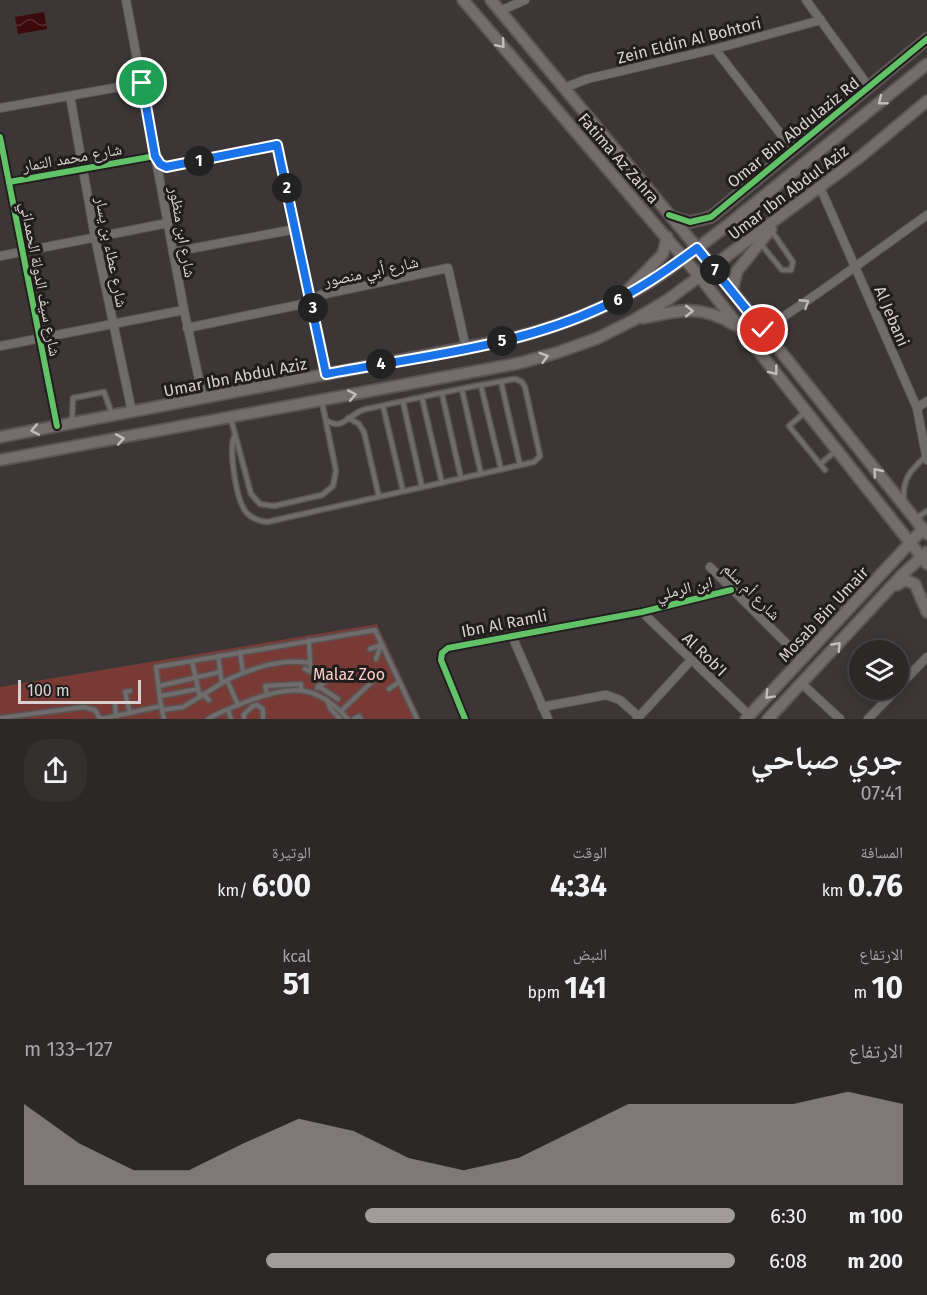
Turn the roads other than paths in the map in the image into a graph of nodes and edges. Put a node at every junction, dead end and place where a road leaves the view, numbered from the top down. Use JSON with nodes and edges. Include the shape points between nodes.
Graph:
{"nodes":[{"id":1,"x":126,"y":0,"type":"edge"},
{"id":2,"x":463,"y":0,"type":"edge"},
{"id":3,"x":491,"y":0,"type":"edge"},
{"id":4,"x":525,"y":0,"type":"edge"},
{"id":5,"x":806,"y":0,"type":"edge"},
{"id":6,"x":500,"y":11,"type":"junction"},
{"id":7,"x":821,"y":20,"type":"junction"},
{"id":8,"x":927,"y":39,"type":"edge"},
{"id":9,"x":715,"y":49,"type":"junction"},
{"id":10,"x":927,"y":64,"type":"edge"},
{"id":11,"x":142,"y":83,"type":"junction"},
{"id":12,"x":869,"y":87,"type":"junction"},
{"id":13,"x":564,"y":88,"type":"junction"},
{"id":14,"x":70,"y":96,"type":"junction"},
{"id":15,"x":927,"y":101,"type":"edge"},
{"id":16,"x":0,"y":108,"type":"edge"},
{"id":17,"x":927,"y":111,"type":"edge"},
{"id":18,"x":0,"y":137,"type":"edge"},
{"id":19,"x":793,"y":150,"type":"junction"},
{"id":20,"x":155,"y":156,"type":"junction"},
{"id":21,"x":860,"y":157,"type":"junction"},
{"id":22,"x":82,"y":168,"type":"junction"},
{"id":23,"x":9,"y":182,"type":"junction"},
{"id":24,"x":820,"y":187,"type":"junction"},
{"id":25,"x":669,"y":215,"type":"junction"},
{"id":26,"x":927,"y":215,"type":"edge"},
{"id":27,"x":780,"y":217,"type":"junction"},
{"id":28,"x":168,"y":223,"type":"junction"},
{"id":29,"x":296,"y":229,"type":"junction"},
{"id":30,"x":770,"y":229,"type":"junction"},
{"id":31,"x":95,"y":237,"type":"junction"},
{"id":32,"x":667,"y":237,"type":"junction"},
{"id":33,"x":759,"y":242,"type":"junction"},
{"id":34,"x":697,"y":248,"type":"junction"},
{"id":35,"x":22,"y":252,"type":"junction"},
{"id":36,"x":173,"y":252,"type":"junction"},
{"id":37,"x":0,"y":256,"type":"edge"},
{"id":38,"x":684,"y":258,"type":"junction"},
{"id":39,"x":855,"y":266,"type":"junction"},
{"id":40,"x":713,"y":267,"type":"junction"},
{"id":41,"x":699,"y":276,"type":"junction"},
{"id":42,"x":732,"y":291,"type":"junction"},
{"id":43,"x":618,"y":300,"type":"junction"},
{"id":44,"x":312,"y":302,"type":"junction"},
{"id":45,"x":184,"y":310,"type":"junction"},
{"id":46,"x":634,"y":320,"type":"junction"},
{"id":47,"x":113,"y":325,"type":"junction"},
{"id":48,"x":187,"y":328,"type":"junction"},
{"id":49,"x":741,"y":329,"type":"junction"},
{"id":50,"x":763,"y":330,"type":"junction"},
{"id":51,"x":38,"y":338,"type":"junction"},
{"id":52,"x":0,"y":346,"type":"edge"},
{"id":53,"x":466,"y":348,"type":"junction"},
{"id":54,"x":326,"y":374,"type":"junction"},
{"id":55,"x":501,"y":382,"type":"junction"},
{"id":56,"x":481,"y":386,"type":"junction"},
{"id":57,"x":462,"y":390,"type":"junction"},
{"id":58,"x":442,"y":394,"type":"junction"},
{"id":59,"x":203,"y":398,"type":"junction"},
{"id":60,"x":422,"y":398,"type":"junction"},
{"id":61,"x":322,"y":401,"type":"junction"},
{"id":62,"x":927,"y":401,"type":"edge"},
{"id":63,"x":403,"y":402,"type":"junction"},
{"id":64,"x":383,"y":406,"type":"junction"},
{"id":65,"x":917,"y":408,"type":"junction"},
{"id":66,"x":132,"y":412,"type":"junction"},
{"id":67,"x":806,"y":412,"type":"junction"},
{"id":68,"x":113,"y":416,"type":"junction"},
{"id":69,"x":231,"y":418,"type":"junction"},
{"id":70,"x":348,"y":418,"type":"junction"},
{"id":71,"x":326,"y":420,"type":"junction"},
{"id":72,"x":72,"y":423,"type":"junction"},
{"id":73,"x":57,"y":426,"type":"junction"},
{"id":74,"x":0,"y":437,"type":"edge"},
{"id":75,"x":234,"y":437,"type":"junction"},
{"id":76,"x":837,"y":450,"type":"junction"},
{"id":77,"x":926,"y":458,"type":"edge"},
{"id":78,"x":0,"y":460,"type":"edge"},
{"id":79,"x":820,"y":464,"type":"junction"},
{"id":80,"x":520,"y":465,"type":"junction"},
{"id":81,"x":501,"y":469,"type":"junction"},
{"id":82,"x":825,"y":470,"type":"dead end"},
{"id":83,"x":481,"y":474,"type":"junction"},
{"id":84,"x":462,"y":478,"type":"junction"},
{"id":85,"x":442,"y":483,"type":"junction"},
{"id":86,"x":422,"y":487,"type":"junction"},
{"id":87,"x":403,"y":491,"type":"junction"},
{"id":88,"x":379,"y":497,"type":"junction"},
{"id":89,"x":905,"y":507,"type":"junction"},
{"id":90,"x":927,"y":511,"type":"edge"},
{"id":91,"x":913,"y":517,"type":"junction"},
{"id":92,"x":896,"y":525,"type":"junction"},
{"id":93,"x":925,"y":532,"type":"edge"},
{"id":94,"x":909,"y":542,"type":"junction"},
{"id":95,"x":925,"y":557,"type":"edge"},
{"id":96,"x":710,"y":567,"type":"dead end"},
{"id":97,"x":877,"y":578,"type":"junction"},
{"id":98,"x":890,"y":588,"type":"junction"},
{"id":99,"x":731,"y":590,"type":"junction"},
{"id":100,"x":879,"y":601,"type":"junction"},
{"id":101,"x":642,"y":612,"type":"junction"},
{"id":102,"x":927,"y":612,"type":"edge"},
{"id":103,"x":512,"y":636,"type":"junction"},
{"id":104,"x":309,"y":640,"type":"junction"},
{"id":105,"x":382,"y":644,"type":"junction"},
{"id":106,"x":370,"y":650,"type":"dead end"},
{"id":107,"x":240,"y":652,"type":"junction"},
{"id":108,"x":218,"y":656,"type":"junction"},
{"id":109,"x":927,"y":657,"type":"edge"},
{"id":110,"x":376,"y":659,"type":"dead end"},
{"id":111,"x":802,"y":659,"type":"junction"},
{"id":112,"x":692,"y":660,"type":"junction"},
{"id":113,"x":192,"y":661,"type":"junction"},
{"id":114,"x":310,"y":663,"type":"junction"},
{"id":115,"x":305,"y":669,"type":"dead end"},
{"id":116,"x":220,"y":672,"type":"junction"},
{"id":117,"x":243,"y":673,"type":"junction"},
{"id":118,"x":909,"y":676,"type":"edge"},
{"id":119,"x":377,"y":677,"type":"dead end"},
{"id":120,"x":196,"y":678,"type":"junction"},
{"id":121,"x":329,"y":679,"type":"dead end"},
{"id":122,"x":227,"y":680,"type":"junction"},
{"id":123,"x":399,"y":682,"type":"junction"},
{"id":124,"x":222,"y":683,"type":"junction"},
{"id":125,"x":801,"y":684,"type":"junction"},
{"id":126,"x":159,"y":686,"type":"junction"},
{"id":127,"x":318,"y":686,"type":"junction"},
{"id":128,"x":198,"y":689,"type":"junction"},
{"id":129,"x":301,"y":689,"type":"junction"},
{"id":130,"x":389,"y":689,"type":"dead end"},
{"id":131,"x":130,"y":691,"type":"dead end"},
{"id":132,"x":314,"y":692,"type":"junction"},
{"id":133,"x":267,"y":694,"type":"junction"},
{"id":134,"x":161,"y":696,"type":"junction"},
{"id":135,"x":202,"y":696,"type":"junction"},
{"id":136,"x":209,"y":700,"type":"dead end"},
{"id":137,"x":327,"y":700,"type":"junction"},
{"id":138,"x":886,"y":700,"type":"edge"},
{"id":139,"x":252,"y":703,"type":"junction"},
{"id":140,"x":115,"y":705,"type":"dead end"},
{"id":141,"x":238,"y":705,"type":"junction"},
{"id":142,"x":333,"y":705,"type":"junction"},
{"id":143,"x":542,"y":707,"type":"junction"},
{"id":144,"x":162,"y":708,"type":"junction"},
{"id":145,"x":228,"y":710,"type":"junction"},
{"id":146,"x":341,"y":711,"type":"junction"},
{"id":147,"x":130,"y":713,"type":"junction"},
{"id":148,"x":116,"y":716,"type":"junction"},
{"id":149,"x":748,"y":717,"type":"edge"},
{"id":150,"x":0,"y":718,"type":"edge"},
{"id":151,"x":638,"y":718,"type":"edge"},
{"id":152,"x":100,"y":719,"type":"edge"},
{"id":153,"x":164,"y":719,"type":"edge"},
{"id":154,"x":208,"y":719,"type":"edge"},
{"id":155,"x":231,"y":719,"type":"edge"},
{"id":156,"x":244,"y":719,"type":"edge"},
{"id":157,"x":263,"y":719,"type":"edge"},
{"id":158,"x":340,"y":719,"type":"edge"},
{"id":159,"x":348,"y":719,"type":"edge"},
{"id":160,"x":354,"y":719,"type":"edge"},
{"id":161,"x":361,"y":719,"type":"edge"},
{"id":162,"x":417,"y":719,"type":"edge"},
{"id":163,"x":465,"y":719,"type":"edge"},
{"id":164,"x":548,"y":719,"type":"edge"},
{"id":165,"x":768,"y":719,"type":"edge"},
{"id":166,"x":840,"y":719,"type":"edge"},
{"id":167,"x":868,"y":719,"type":"edge"}],
"edges":[{"from":1,"to":11,"type":"street","name":"شارع ابن منظور"},
{"from":2,"to":32,"type":"main road","name":"Fatima Az Zahra","one_way":true},
{"from":3,"to":6,"type":"main road"},
{"from":4,"to":6,"type":"street"},
{"from":5,"to":7,"type":"street"},
{"from":6,"to":13,"type":"main road"},
{"from":7,"to":9,"type":"street","name":"Zein Eldin Al Bohtori"},
{"from":7,"to":12,"type":"street"},
{"from":8,"to":12,"type":"main road","name":"Omar Bin Abdulaziz Rd"},
{"from":9,"to":13,"type":"street","name":"Zein Eldin Al Bohtori","via":[[587,78]]},
{"from":9,"to":19,"type":"street"},
{"from":10,"to":34,"type":"main road","name":"Umar Ibn Abdul Aziz","one_way":true},
{"from":11,"to":14,"type":"street"},
{"from":11,"to":20,"type":"street","name":"شارع ابن منظور"},
{"from":12,"to":19,"type":"main road","name":"Omar Bin Abdulaziz Rd"},
{"from":13,"to":25,"type":"main road"},
{"from":14,"to":16,"type":"street"},
{"from":14,"to":22,"type":"street","name":"شارع عطاء بن يسار"},
{"from":15,"to":21,"type":"main road","name":"Umar Ibn Abdul Aziz"},
{"from":17,"to":21,"type":"main road"},
{"from":18,"to":23,"type":"street","name":"شارع سيف الدولة الحمداني"},
{"from":19,"to":25,"type":"main road","name":"Omar Bin Abdulaziz Rd","via":[[711,217],[690,222]]},
{"from":20,"to":22,"type":"street","name":"شارع محمد التمار"},
{"from":20,"to":28,"type":"street","name":"شارع ابن منظور"},
{"from":20,"to":29,"type":"street","name":"شارع محمد التمار","via":[[166,167],[277,145]]},
{"from":21,"to":24,"type":"main road","name":"Umar Ibn Abdul Aziz"},
{"from":22,"to":23,"type":"street","name":"شارع محمد التمار"},
{"from":22,"to":31,"type":"street","name":"شارع عطاء بن يسار"},
{"from":23,"to":35,"type":"street","name":"شارع سيف الدولة الحمداني"},
{"from":24,"to":27,"type":"main road","name":"Umar Ibn Abdul Aziz"},
{"from":24,"to":39,"type":"street","name":"Al Jebani"},
{"from":25,"to":34,"type":"main road"},
{"from":26,"to":39,"type":"street"},
{"from":27,"to":30,"type":"main road"},
{"from":27,"to":40,"type":"main road","name":"Umar Ibn Abdul Aziz"},
{"from":28,"to":31,"type":"street"},
{"from":28,"to":36,"type":"street","name":"شارع ابن منظور"},
{"from":29,"to":36,"type":"street"},
{"from":29,"to":44,"type":"street"},
{"from":30,"to":33,"type":"main road"},
{"from":30,"to":33,"type":"lane","via":[[792,259],[793,267],[782,270]]},
{"from":31,"to":35,"type":"street"},
{"from":31,"to":47,"type":"street","name":"شارع عطاء بن يسار"},
{"from":32,"to":38,"type":"main road","name":"Fatima Az Zahra"},
{"from":32,"to":43,"type":"main road","via":[[663,254]]},
{"from":33,"to":42,"type":"main road","via":[[737,271]]},
{"from":34,"to":38,"type":"main road","name":"Umar Ibn Abdul Aziz"},
{"from":34,"to":40,"type":"main road"},
{"from":35,"to":37,"type":"street"},
{"from":35,"to":51,"type":"street","name":"شارع سيف الدولة الحمداني"},
{"from":36,"to":45,"type":"street","name":"شارع ابن منظور"},
{"from":38,"to":41,"type":"main road","name":"Fatima Az Zahra"},
{"from":38,"to":43,"type":"main road","name":"Umar Ibn Abdul Aziz"},
{"from":50,"to":39,"type":"street","one_way":true},
{"from":39,"to":65,"type":"street","name":"Al Jebani"},
{"from":40,"to":41,"type":"main road","name":"Umar Ibn Abdul Aziz"},
{"from":40,"to":42,"type":"main road"},
{"from":41,"to":46,"type":"main road","name":"Umar Ibn Abdul Aziz"},
{"from":41,"to":49,"type":"main road","name":"Fatima Az Zahra"},
{"from":42,"to":50,"type":"main road"},
{"from":43,"to":53,"type":"main road","name":"Umar Ibn Abdul Aziz","via":[[546,329]]},
{"from":44,"to":48,"type":"street","name":"شارع أبي منصور"},
{"from":44,"to":53,"type":"street","name":"شارع أبي منصور","via":[[320,295],[448,268]]},
{"from":44,"to":54,"type":"street"},
{"from":45,"to":47,"type":"street"},
{"from":45,"to":48,"type":"street","name":"شارع ابن منظور"},
{"from":46,"to":49,"type":"main road","one_way":true,"via":[[674,311],[699,311],[724,318]]},
{"from":61,"to":46,"type":"main road","name":"Umar Ibn Abdul Aziz","one_way":true,"via":[[540,358],[588,342]]},
{"from":47,"to":51,"type":"street"},
{"from":47,"to":66,"type":"street","name":"شارع عطاء بن يسار"},
{"from":48,"to":59,"type":"street","name":"شارع ابن منظور"},
{"from":49,"to":67,"type":"main road","name":"Fatima Az Zahra","one_way":true},
{"from":89,"to":50,"type":"main road","one_way":true},
{"from":51,"to":52,"type":"street"},
{"from":51,"to":73,"type":"street","name":"شارع سيف الدولة الحمداني"},
{"from":53,"to":54,"type":"main road","name":"Umar Ibn Abdul Aziz"},
{"from":54,"to":59,"type":"main road","name":"Umar Ibn Abdul Aziz"},
{"from":55,"to":56,"type":"lane"},
{"from":55,"to":80,"type":"lane"},
{"from":55,"to":80,"type":"lane","via":[[516,379],[525,387],[540,454],[536,461]]},
{"from":56,"to":57,"type":"lane"},
{"from":56,"to":81,"type":"lane"},
{"from":57,"to":58,"type":"lane"},
{"from":57,"to":83,"type":"lane"},
{"from":58,"to":60,"type":"lane"},
{"from":58,"to":84,"type":"lane"},
{"from":59,"to":66,"type":"main road","name":"Umar Ibn Abdul Aziz"},
{"from":60,"to":63,"type":"lane"},
{"from":60,"to":85,"type":"lane"},
{"from":61,"to":69,"type":"main road","name":"Umar Ibn Abdul Aziz"},
{"from":61,"to":71,"type":"lane"},
{"from":62,"to":65,"type":"street"},
{"from":63,"to":64,"type":"lane"},
{"from":63,"to":86,"type":"lane"},
{"from":64,"to":70,"type":"lane","via":[[359,411]]},
{"from":64,"to":87,"type":"lane"},
{"from":65,"to":77,"type":"street","name":"Al Jebani"},
{"from":66,"to":68,"type":"main road","name":"Umar Ibn Abdul Aziz"},
{"from":67,"to":76,"type":"main road","name":"Fatima Az Zahra"},
{"from":67,"to":79,"type":"lane","via":[[789,426]]},
{"from":68,"to":72,"type":"main road","name":"Umar Ibn Abdul Aziz"},
{"from":68,"to":72,"type":"lane","via":[[104,392],[74,398]]},
{"from":69,"to":75,"type":"lane"},
{"from":78,"to":69,"type":"main road","name":"Umar Ibn Abdul Aziz","one_way":true},
{"from":70,"to":71,"type":"lane","via":[[338,425]]},
{"from":70,"to":88,"type":"lane","via":[[364,432]]},
{"from":71,"to":75,"type":"lane","via":[[336,471],[333,486],[322,495],[274,506],[261,504],[250,494]]},
{"from":72,"to":73,"type":"main road","name":"Umar Ibn Abdul Aziz"},
{"from":73,"to":74,"type":"main road","name":"Umar Ibn Abdul Aziz","one_way":true},
{"from":75,"to":88,"type":"lane","via":[[231,453],[242,505],[256,520],[272,521]]},
{"from":76,"to":79,"type":"lane"},
{"from":76,"to":92,"type":"main road","name":"Fatima Az Zahra"},
{"from":77,"to":89,"type":"lane","via":[[904,481]]},
{"from":79,"to":82,"type":"lane"},
{"from":80,"to":81,"type":"lane"},
{"from":81,"to":83,"type":"lane"},
{"from":83,"to":84,"type":"lane"},
{"from":84,"to":85,"type":"lane"},
{"from":85,"to":86,"type":"lane"},
{"from":86,"to":87,"type":"lane"},
{"from":87,"to":88,"type":"lane"},
{"from":89,"to":91,"type":"main road"},
{"from":90,"to":91,"type":"lane"},
{"from":91,"to":92,"type":"main road","via":[[909,529]]},
{"from":91,"to":93,"type":"main road"},
{"from":92,"to":94,"type":"main road","name":"Fatima Az Zahra"},
{"from":93,"to":94,"type":"main road","name":"Mosab Bin Umair"},
{"from":94,"to":95,"type":"main road","name":"Fatima Az Zahra"},
{"from":94,"to":97,"type":"main road","name":"Mosab Bin Umair"},
{"from":95,"to":98,"type":"main road","name":"Mosab Bin Umair"},
{"from":96,"to":99,"type":"street","name":"شارع أم سلم"},
{"from":97,"to":98,"type":"main road","via":[[888,575],[892,581]]},
{"from":97,"to":111,"type":"main road","name":"Mosab Bin Umair"},
{"from":98,"to":100,"type":"main road","name":"Mosab Bin Umair"},
{"from":99,"to":101,"type":"street","name":"ابن الرملي"},
{"from":99,"to":111,"type":"street","name":"شارع أم سلم"},
{"from":100,"to":102,"type":"main road","via":[[905,580],[915,584]]},
{"from":125,"to":100,"type":"main road","name":"Mosab Bin Umair","one_way":true},
{"from":101,"to":103,"type":"street","name":"Ibn Al Ramli"},
{"from":101,"to":112,"type":"street","name":"Al Rob'I"},
{"from":103,"to":143,"type":"street"},
{"from":103,"to":163,"type":"street","name":"Ibn Al Ramli","via":[[451,647],[442,653],[441,660]]},
{"from":104,"to":105,"type":"lane","via":[[375,630]]},
{"from":104,"to":107,"type":"lane"},
{"from":104,"to":114,"type":"lane"},
{"from":105,"to":106,"type":"lane"},
{"from":105,"to":110,"type":"lane"},
{"from":105,"to":123,"type":"lane"},
{"from":107,"to":108,"type":"lane"},
{"from":107,"to":117,"type":"lane"},
{"from":108,"to":113,"type":"lane"},
{"from":108,"to":116,"type":"lane"},
{"from":109,"to":118,"type":"street"},
{"from":111,"to":149,"type":"main road","name":"Mosab Bin Umair","one_way":true},
{"from":112,"to":149,"type":"street","name":"Al Rob'I"},
{"from":112,"to":151,"type":"street"},
{"from":113,"to":120,"type":"lane"},
{"from":113,"to":126,"type":"lane","via":[[156,667]]},
{"from":114,"to":115,"type":"lane","via":[[311,672]]},
{"from":114,"to":117,"type":"lane","via":[[274,664]]},
{"from":116,"to":120,"type":"lane"},
{"from":116,"to":124,"type":"lane"},
{"from":117,"to":122,"type":"lane"},
{"from":119,"to":146,"type":"lane"},
{"from":120,"to":126,"type":"lane"},
{"from":120,"to":128,"type":"lane"},
{"from":121,"to":127,"type":"lane"},
{"from":122,"to":124,"type":"lane"},
{"from":122,"to":141,"type":"lane"},
{"from":123,"to":130,"type":"lane"},
{"from":123,"to":162,"type":"lane"},
{"from":124,"to":135,"type":"lane"},
{"from":125,"to":165,"type":"main road","name":"Mosab Bin Umair"},
{"from":125,"to":166,"type":"street"},
{"from":126,"to":134,"type":"lane"},
{"from":127,"to":132,"type":"lane"},
{"from":127,"to":142,"type":"lane","via":[[339,698]]},
{"from":128,"to":134,"type":"lane"},
{"from":128,"to":135,"type":"lane"},
{"from":129,"to":132,"type":"lane"},
{"from":129,"to":133,"type":"lane"},
{"from":129,"to":133,"type":"lane","via":[[301,684],[265,686]]},
{"from":131,"to":147,"type":"lane","via":[[125,692]]},
{"from":132,"to":137,"type":"lane"},
{"from":133,"to":139,"type":"lane"},
{"from":134,"to":144,"type":"lane"},
{"from":135,"to":136,"type":"lane"},
{"from":135,"to":144,"type":"lane","via":[[183,707]]},
{"from":137,"to":142,"type":"lane"},
{"from":137,"to":158,"type":"lane"},
{"from":138,"to":167,"type":"street"},
{"from":139,"to":141,"type":"lane"},
{"from":139,"to":156,"type":"lane"},
{"from":139,"to":157,"type":"lane","via":[[263,709]]},
{"from":140,"to":148,"type":"lane"},
{"from":141,"to":145,"type":"lane"},
{"from":142,"to":146,"type":"lane"},
{"from":143,"to":151,"type":"street","via":[[606,695],[620,700]]},
{"from":143,"to":164,"type":"street"},
{"from":144,"to":147,"type":"lane"},
{"from":144,"to":153,"type":"lane"},
{"from":145,"to":154,"type":"lane"},
{"from":145,"to":155,"type":"lane"},
{"from":146,"to":159,"type":"lane"},
{"from":147,"to":148,"type":"lane"},
{"from":148,"to":152,"type":"lane"},
{"from":150,"to":152,"type":"lane","via":[[84,707],[95,710]]},
{"from":160,"to":161,"type":"lane"}]}
